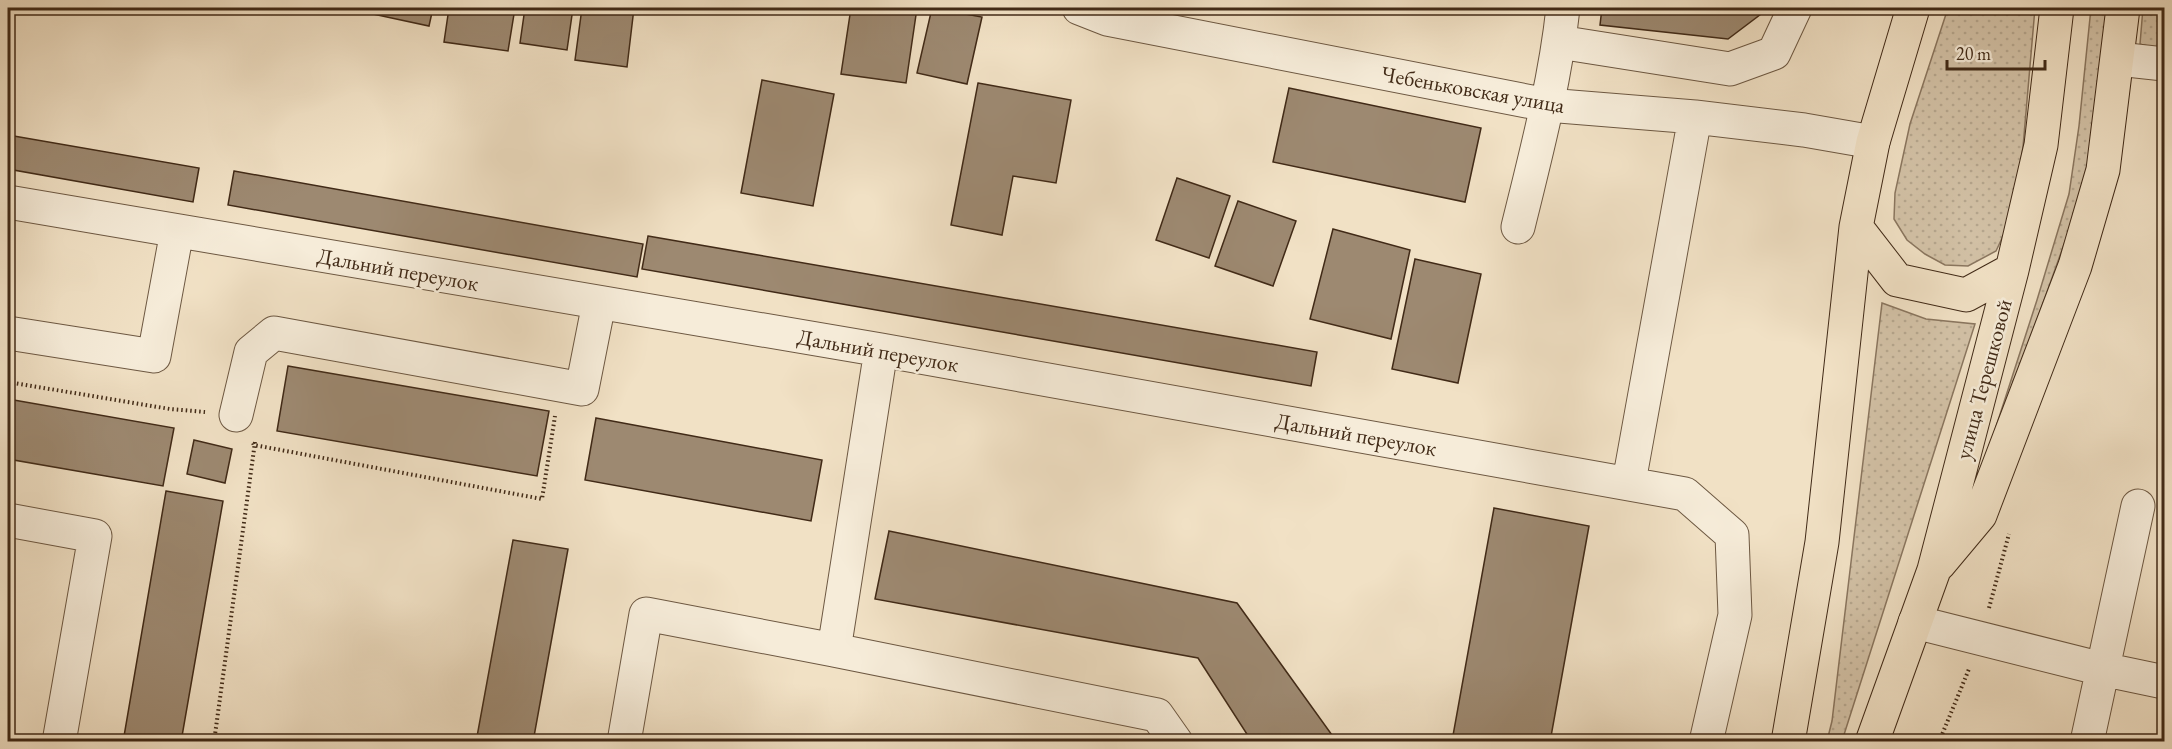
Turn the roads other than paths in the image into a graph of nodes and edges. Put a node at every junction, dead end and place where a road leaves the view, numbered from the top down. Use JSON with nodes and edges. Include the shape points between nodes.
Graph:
{"nodes":[{"id":1,"x":1079,"y":8,"type":"edge"},
{"id":2,"x":1563,"y":8,"type":"edge"},
{"id":3,"x":1795,"y":8,"type":"edge"},
{"id":4,"x":1913,"y":8,"type":"edge"},
{"id":5,"x":2057,"y":8,"type":"edge"},
{"id":6,"x":2123,"y":8,"type":"edge"},
{"id":7,"x":1559,"y":42,"type":"junction"},
{"id":8,"x":2118,"y":59,"type":"junction"},
{"id":9,"x":2164,"y":64,"type":"edge"},
{"id":10,"x":1547,"y":105,"type":"junction"},
{"id":11,"x":1695,"y":117,"type":"junction"},
{"id":12,"x":1873,"y":142,"type":"junction"},
{"id":13,"x":8,"y":202,"type":"edge"},
{"id":14,"x":1518,"y":227,"type":"dead end"},
{"id":15,"x":1856,"y":227,"type":"junction"},
{"id":16,"x":177,"y":231,"type":"junction"},
{"id":17,"x":2012,"y":270,"type":"junction"},
{"id":18,"x":599,"y":303,"type":"junction"},
{"id":19,"x":8,"y":333,"type":"edge"},
{"id":20,"x":881,"y":350,"type":"junction"},
{"id":21,"x":246,"y":424,"type":"road end"},
{"id":22,"x":1629,"y":482,"type":"junction"},
{"id":23,"x":2138,"y":506,"type":"dead end"},
{"id":24,"x":8,"y":520,"type":"edge"},
{"id":25,"x":1934,"y":570,"type":"junction"},
{"id":26,"x":1915,"y":622,"type":"junction"},
{"id":27,"x":834,"y":650,"type":"junction"},
{"id":28,"x":2102,"y":669,"type":"junction"},
{"id":29,"x":2164,"y":682,"type":"edge"},
{"id":30,"x":59,"y":741,"type":"edge"},
{"id":31,"x":624,"y":741,"type":"edge"},
{"id":32,"x":1176,"y":741,"type":"edge"},
{"id":33,"x":1706,"y":741,"type":"edge"},
{"id":34,"x":1788,"y":741,"type":"edge"},
{"id":35,"x":1872,"y":741,"type":"edge"},
{"id":36,"x":2087,"y":741,"type":"edge"}],
"edges":[{"from":1,"to":10,"type":"street","name":"Чебеньковская улица","via":[[1107,19]]},
{"from":2,"to":7,"type":"street"},
{"from":3,"to":7,"type":"street","via":[[1774,53],[1730,69]]},
{"from":4,"to":12,"type":"main road"},
{"from":5,"to":17,"type":"main road","name":"улица Терешковой","via":[[2041,145]]},
{"from":6,"to":8,"type":"main road"},
{"from":7,"to":10,"type":"street"},
{"from":8,"to":9,"type":"street"},
{"from":8,"to":25,"type":"main road","via":[[2103,170],[2074,266],[1980,515]]},
{"from":10,"to":11,"type":"street","name":"Чебеньковская улица"},
{"from":10,"to":14,"type":"street"},
{"from":11,"to":12,"type":"street","name":"Чебеньковская улица"},
{"from":11,"to":22,"type":"street"},
{"from":12,"to":15,"type":"main road"},
{"from":13,"to":16,"type":"street","name":"Дальний переулок"},
{"from":15,"to":17,"type":"main road","via":[[1897,280],[1966,295]]},
{"from":15,"to":34,"type":"main road","via":[[1822,543]]},
{"from":16,"to":18,"type":"street","name":"Дальний переулок"},
{"from":16,"to":19,"type":"street","via":[[154,356]]},
{"from":17,"to":25,"type":"main road","name":"улица Терешковой"},
{"from":18,"to":20,"type":"street","name":"Дальний переулок"},
{"from":18,"to":21,"type":"street","via":[[582,389],[274,333],[251,352]]},
{"from":20,"to":22,"type":"street","name":"Дальний переулок"},
{"from":20,"to":27,"type":"street"},
{"from":22,"to":33,"type":"street","name":"Дальний переулок","via":[[1685,494],[1732,535],[1735,615]]},
{"from":23,"to":28,"type":"street"},
{"from":24,"to":30,"type":"street","via":[[95,536]]},
{"from":25,"to":26,"type":"main road","name":"улица Терешковой"},
{"from":26,"to":28,"type":"street"},
{"from":26,"to":35,"type":"main road","name":"улица Терешковой"},
{"from":27,"to":31,"type":"street","via":[[646,614]]},
{"from":27,"to":32,"type":"street","via":[[1157,716]]},
{"from":28,"to":29,"type":"street"},
{"from":28,"to":36,"type":"street"}]}
